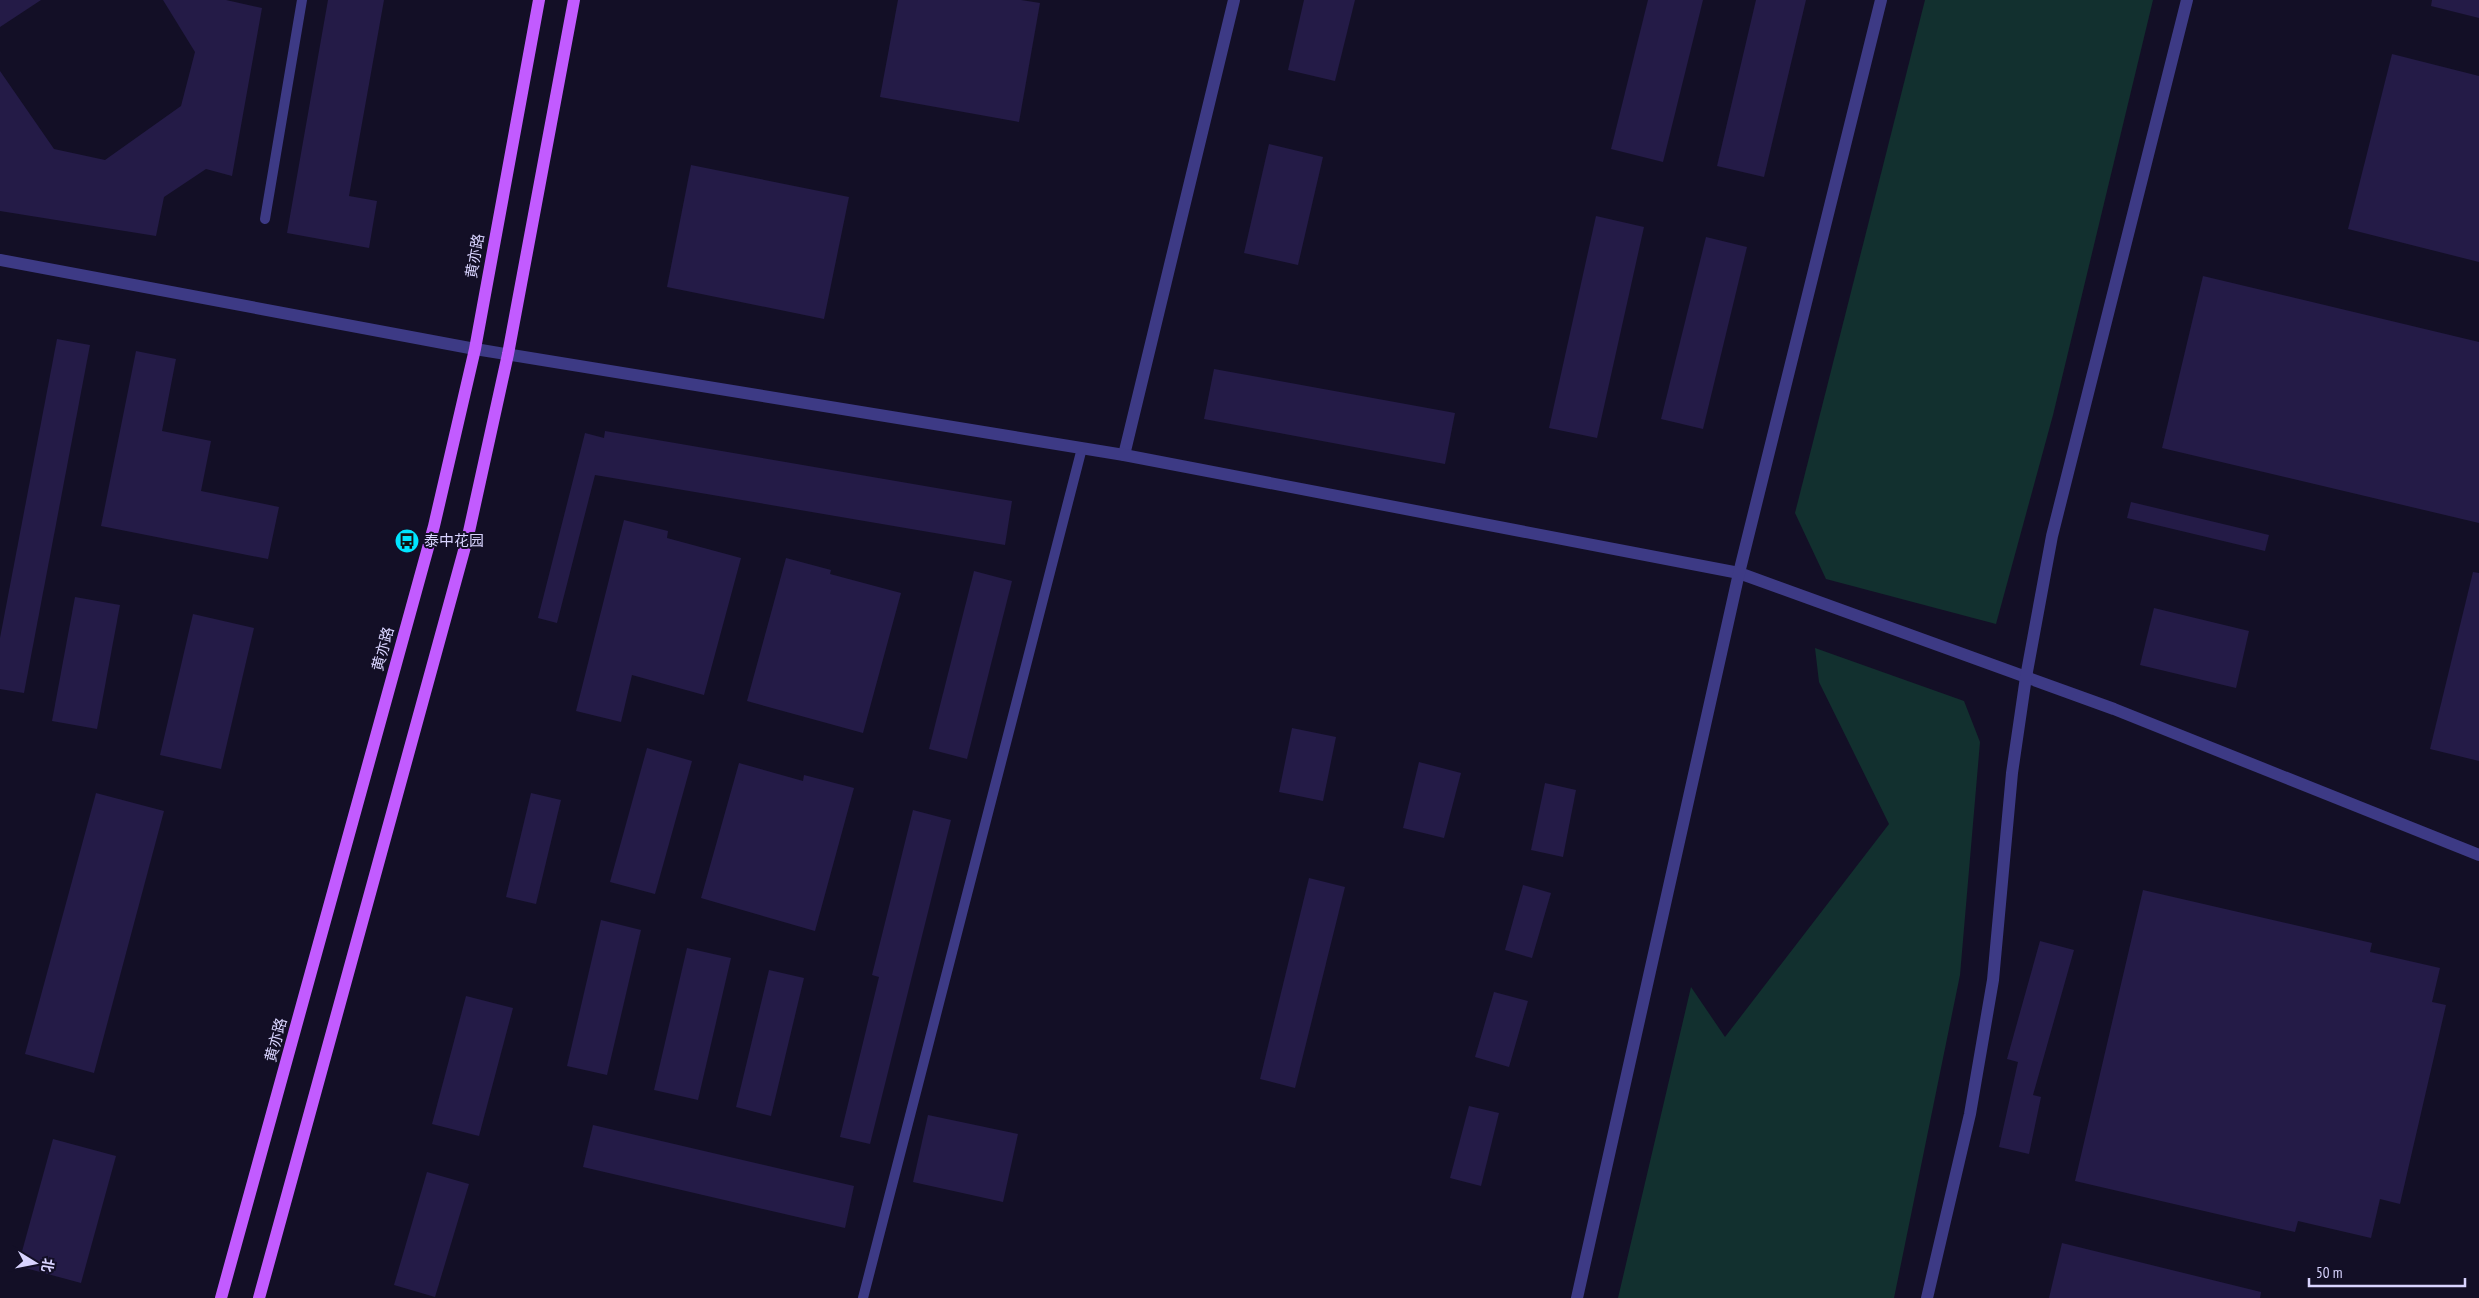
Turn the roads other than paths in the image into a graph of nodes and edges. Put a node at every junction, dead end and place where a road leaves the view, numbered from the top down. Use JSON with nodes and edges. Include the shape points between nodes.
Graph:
{"nodes":[{"id":1,"x":302,"y":0,"type":"edge"},
{"id":2,"x":539,"y":0,"type":"edge"},
{"id":3,"x":574,"y":0,"type":"edge"},
{"id":4,"x":1234,"y":0,"type":"edge"},
{"id":5,"x":1880,"y":0,"type":"edge"},
{"id":6,"x":2187,"y":0,"type":"edge"},
{"id":7,"x":265,"y":219,"type":"dead end"},
{"id":8,"x":0,"y":260,"type":"edge"},
{"id":9,"x":475,"y":349,"type":"junction"},
{"id":10,"x":508,"y":354,"type":"junction"},
{"id":11,"x":1082,"y":448,"type":"junction"},
{"id":12,"x":1124,"y":455,"type":"junction"},
{"id":13,"x":1739,"y":573,"type":"junction"},
{"id":14,"x":2026,"y":678,"type":"junction"},
{"id":15,"x":2462,"y":848,"type":"junction"},
{"id":16,"x":2479,"y":855,"type":"edge"},
{"id":17,"x":2479,"y":864,"type":"edge"},
{"id":18,"x":221,"y":1298,"type":"edge"},
{"id":19,"x":259,"y":1298,"type":"edge"},
{"id":20,"x":862,"y":1298,"type":"edge"},
{"id":21,"x":1577,"y":1298,"type":"edge"},
{"id":22,"x":1927,"y":1298,"type":"edge"}],
"edges":[{"from":1,"to":7,"type":"lane"},
{"from":2,"to":9,"type":"main road","name":"黄亦路"},
{"from":3,"to":10,"type":"main road"},
{"from":4,"to":12,"type":"street"},
{"from":5,"to":13,"type":"street"},
{"from":6,"to":14,"type":"street","via":[[2052,536]]},
{"from":8,"to":9,"type":"street"},
{"from":9,"to":10,"type":"street"},
{"from":9,"to":18,"type":"main road","name":"黄亦路","via":[[428,546]]},
{"from":10,"to":11,"type":"street"},
{"from":10,"to":19,"type":"main road","via":[[468,536]]},
{"from":11,"to":12,"type":"street"},
{"from":11,"to":20,"type":"lane"},
{"from":12,"to":13,"type":"street"},
{"from":13,"to":14,"type":"street"},
{"from":13,"to":21,"type":"street"},
{"from":14,"to":15,"type":"street","via":[[2114,709]]},
{"from":14,"to":22,"type":"street","via":[[2012,773],[1993,980],[1970,1114]]},
{"from":15,"to":16,"type":"street"},
{"from":15,"to":17,"type":"street"}]}
